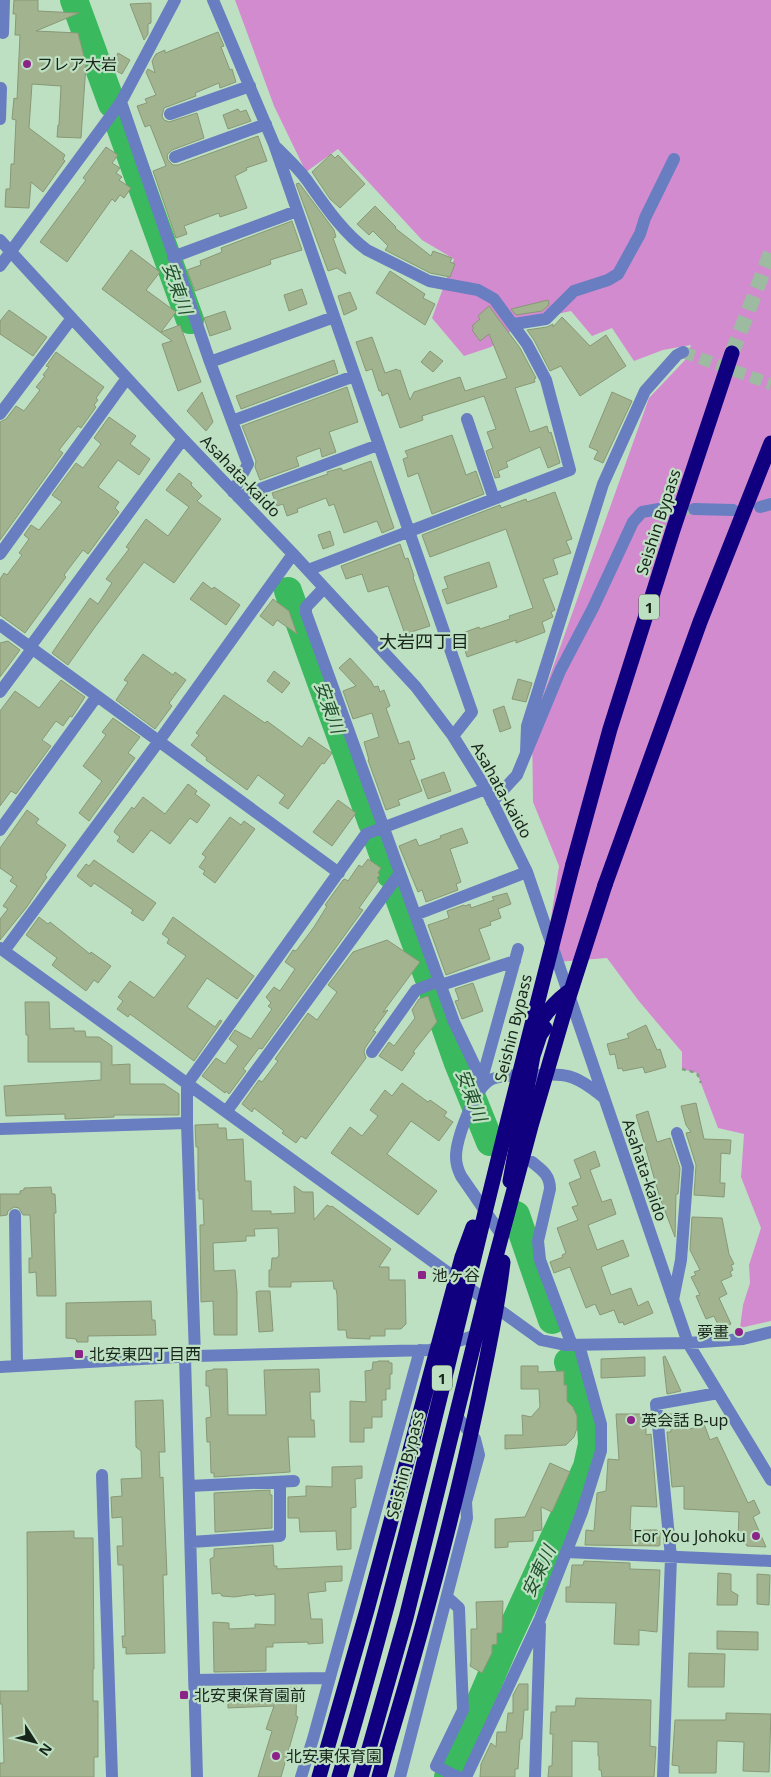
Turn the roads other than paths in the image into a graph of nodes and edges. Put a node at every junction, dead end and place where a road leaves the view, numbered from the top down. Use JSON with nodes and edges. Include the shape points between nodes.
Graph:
{"nodes":[{"id":1,"x":4,"y":0,"type":"edge"},
{"id":2,"x":175,"y":0,"type":"edge"},
{"id":3,"x":213,"y":0,"type":"edge"},
{"id":4,"x":3,"y":33,"type":"dead end"},
{"id":5,"x":250,"y":86,"type":"junction"},
{"id":6,"x":1,"y":88,"type":"edge"},
{"id":7,"x":121,"y":102,"type":"junction"},
{"id":8,"x":170,"y":114,"type":"dead end"},
{"id":9,"x":0,"y":119,"type":"edge"},
{"id":10,"x":266,"y":124,"type":"junction"},
{"id":11,"x":274,"y":144,"type":"junction"},
{"id":12,"x":175,"y":157,"type":"dead end"},
{"id":13,"x":674,"y":159,"type":"dead end"},
{"id":14,"x":297,"y":211,"type":"junction"},
{"id":15,"x":0,"y":240,"type":"edge"},
{"id":16,"x":10,"y":251,"type":"junction"},
{"id":17,"x":173,"y":257,"type":"junction"},
{"id":18,"x":0,"y":266,"type":"edge"},
{"id":19,"x":334,"y":316,"type":"junction"},
{"id":20,"x":72,"y":318,"type":"junction"},
{"id":21,"x":514,"y":324,"type":"junction"},
{"id":22,"x":683,"y":352,"type":"dead end"},
{"id":23,"x":732,"y":353,"type":"tunnel mouth"},
{"id":24,"x":210,"y":362,"type":"junction"},
{"id":25,"x":354,"y":376,"type":"junction"},
{"id":26,"x":127,"y":378,"type":"junction"},
{"id":27,"x":0,"y":414,"type":"edge"},
{"id":28,"x":467,"y":419,"type":"dead end"},
{"id":29,"x":232,"y":421,"type":"junction"},
{"id":30,"x":183,"y":439,"type":"junction"},
{"id":31,"x":771,"y":443,"type":"edge"},
{"id":32,"x":378,"y":445,"type":"junction"},
{"id":33,"x":236,"y":495,"type":"junction"},
{"id":34,"x":494,"y":499,"type":"junction"},
{"id":35,"x":659,"y":508,"type":"tunnel mouth"},
{"id":36,"x":694,"y":510,"type":"tunnel mouth"},
{"id":37,"x":733,"y":510,"type":"dead end"},
{"id":38,"x":409,"y":531,"type":"junction"},
{"id":39,"x":0,"y":554,"type":"edge"},
{"id":40,"x":293,"y":554,"type":"junction"},
{"id":41,"x":308,"y":570,"type":"junction"},
{"id":42,"x":324,"y":588,"type":"junction"},
{"id":43,"x":0,"y":625,"type":"edge"},
{"id":44,"x":31,"y":648,"type":"junction"},
{"id":45,"x":0,"y":692,"type":"edge"},
{"id":46,"x":97,"y":696,"type":"junction"},
{"id":47,"x":453,"y":736,"type":"junction"},
{"id":48,"x":159,"y":741,"type":"junction"},
{"id":49,"x":526,"y":752,"type":"junction"},
{"id":50,"x":486,"y":789,"type":"junction"},
{"id":51,"x":492,"y":802,"type":"junction"},
{"id":52,"x":384,"y":827,"type":"junction"},
{"id":53,"x":0,"y":830,"type":"edge"},
{"id":54,"x":528,"y":872,"type":"junction"},
{"id":55,"x":339,"y":873,"type":"junction"},
{"id":56,"x":400,"y":873,"type":"junction"},
{"id":57,"x":415,"y":915,"type":"junction"},
{"id":58,"x":2,"y":950,"type":"edge"},
{"id":59,"x":440,"y":983,"type":"junction"},
{"id":60,"x":570,"y":998,"type":"junction"},
{"id":61,"x":372,"y":1052,"type":"dead end"},
{"id":62,"x":523,"y":1075,"type":"junction"},
{"id":63,"x":187,"y":1084,"type":"junction"},
{"id":64,"x":483,"y":1084,"type":"junction"},
{"id":65,"x":603,"y":1097,"type":"junction"},
{"id":66,"x":226,"y":1112,"type":"junction"},
{"id":67,"x":186,"y":1123,"type":"junction"},
{"id":68,"x":0,"y":1129,"type":"edge"},
{"id":69,"x":677,"y":1133,"type":"dead end"},
{"id":70,"x":532,"y":1162,"type":"dead end"},
{"id":71,"x":494,"y":1177,"type":"junction"},
{"id":72,"x":483,"y":1210,"type":"junction"},
{"id":73,"x":509,"y":1210,"type":"junction"},
{"id":74,"x":15,"y":1215,"type":"dead end"},
{"id":75,"x":501,"y":1234,"type":"junction"},
{"id":76,"x":465,"y":1285,"type":"junction"},
{"id":77,"x":672,"y":1300,"type":"junction"},
{"id":78,"x":488,"y":1302,"type":"junction"},
{"id":79,"x":771,"y":1332,"type":"edge"},
{"id":80,"x":480,"y":1334,"type":"junction"},
{"id":81,"x":450,"y":1343,"type":"junction"},
{"id":82,"x":688,"y":1343,"type":"junction"},
{"id":83,"x":575,"y":1345,"type":"junction"},
{"id":84,"x":420,"y":1350,"type":"junction"},
{"id":85,"x":190,"y":1357,"type":"junction"},
{"id":86,"x":17,"y":1366,"type":"junction"},
{"id":87,"x":0,"y":1367,"type":"edge"},
{"id":88,"x":718,"y":1392,"type":"junction"},
{"id":89,"x":460,"y":1419,"type":"junction"},
{"id":90,"x":102,"y":1475,"type":"dead end"},
{"id":91,"x":771,"y":1480,"type":"edge"},
{"id":92,"x":294,"y":1481,"type":"dead end"},
{"id":93,"x":280,"y":1482,"type":"junction"},
{"id":94,"x":189,"y":1486,"type":"junction"},
{"id":95,"x":191,"y":1542,"type":"junction"},
{"id":96,"x":566,"y":1552,"type":"junction"},
{"id":97,"x":670,"y":1557,"type":"junction"},
{"id":98,"x":771,"y":1561,"type":"edge"},
{"id":99,"x":447,"y":1597,"type":"junction"},
{"id":100,"x":540,"y":1619,"type":"junction"},
{"id":101,"x":330,"y":1678,"type":"junction"},
{"id":102,"x":194,"y":1680,"type":"junction"},
{"id":103,"x":112,"y":1777,"type":"edge"},
{"id":104,"x":197,"y":1777,"type":"edge"},
{"id":105,"x":301,"y":1777,"type":"edge"},
{"id":106,"x":319,"y":1777,"type":"edge"},
{"id":107,"x":337,"y":1777,"type":"edge"},
{"id":108,"x":362,"y":1777,"type":"edge"},
{"id":109,"x":378,"y":1777,"type":"edge"},
{"id":110,"x":400,"y":1777,"type":"edge"},
{"id":111,"x":458,"y":1777,"type":"edge"},
{"id":112,"x":466,"y":1777,"type":"edge"},
{"id":113,"x":535,"y":1777,"type":"edge"},
{"id":114,"x":663,"y":1777,"type":"edge"}],
"edges":[{"from":1,"to":4,"type":"street"},
{"from":2,"to":7,"type":"street"},
{"from":3,"to":5,"type":"street"},
{"from":5,"to":8,"type":"street"},
{"from":5,"to":10,"type":"street"},
{"from":6,"to":9,"type":"street"},
{"from":7,"to":16,"type":"street"},
{"from":7,"to":17,"type":"street"},
{"from":10,"to":11,"type":"street"},
{"from":10,"to":12,"type":"street"},
{"from":11,"to":14,"type":"street"},
{"from":11,"to":21,"type":"street","via":[[358,244],[430,281],[478,290],[494,299]]},
{"from":13,"to":21,"type":"street","via":[[618,274],[574,291],[546,319]]},
{"from":14,"to":17,"type":"street"},
{"from":14,"to":19,"type":"street"},
{"from":15,"to":16,"type":"street","name":"Asahata-kaido"},
{"from":16,"to":18,"type":"street"},
{"from":16,"to":20,"type":"street","name":"Asahata-kaido"},
{"from":17,"to":24,"type":"street"},
{"from":19,"to":24,"type":"street"},
{"from":19,"to":25,"type":"street"},
{"from":20,"to":26,"type":"street","name":"Asahata-kaido"},
{"from":20,"to":27,"type":"street"},
{"from":21,"to":34,"type":"street","via":[[546,380],[570,470]]},
{"from":22,"to":49,"type":"street","via":[[645,392],[603,484],[527,726]]},
{"from":23,"to":71,"type":"highway","name":"Seishin Bypass","number":"1","bridge":true,"via":[[610,729]]},
{"from":24,"to":29,"type":"street"},
{"from":25,"to":29,"type":"street"},
{"from":25,"to":32,"type":"street"},
{"from":26,"to":30,"type":"street","name":"Asahata-kaido"},
{"from":26,"to":39,"type":"street"},
{"from":28,"to":34,"type":"street"},
{"from":29,"to":33,"type":"street","via":[[248,464]]},
{"from":30,"to":33,"type":"street","name":"Asahata-kaido"},
{"from":30,"to":44,"type":"street"},
{"from":31,"to":73,"type":"highway","number":"1","bridge":true,"via":[[700,622],[604,885],[539,1097]]},
{"from":32,"to":33,"type":"street"},
{"from":32,"to":38,"type":"street"},
{"from":33,"to":40,"type":"street","name":"Asahata-kaido"},
{"from":34,"to":38,"type":"street"},
{"from":35,"to":49,"type":"street","via":[[642,512],[633,522],[560,671]]},
{"from":36,"to":37,"type":"street"},
{"from":38,"to":41,"type":"street"},
{"from":38,"to":47,"type":"street","via":[[472,712]]},
{"from":40,"to":41,"type":"street","name":"Asahata-kaido"},
{"from":40,"to":48,"type":"street"},
{"from":41,"to":42,"type":"street","name":"Asahata-kaido"},
{"from":42,"to":47,"type":"street","name":"Asahata-kaido","via":[[416,687]]},
{"from":42,"to":52,"type":"street","via":[[306,607],[306,613]]},
{"from":43,"to":44,"type":"street"},
{"from":44,"to":45,"type":"street"},
{"from":44,"to":46,"type":"street"},
{"from":46,"to":48,"type":"street"},
{"from":46,"to":53,"type":"street"},
{"from":47,"to":50,"type":"street","name":"Asahata-kaido"},
{"from":48,"to":55,"type":"street"},
{"from":48,"to":58,"type":"street"},
{"from":49,"to":51,"type":"street","via":[[517,775]]},
{"from":50,"to":51,"type":"street","name":"Asahata-kaido"},
{"from":50,"to":52,"type":"street"},
{"from":51,"to":54,"type":"street","name":"Asahata-kaido"},
{"from":52,"to":55,"type":"street","via":[[366,834]]},
{"from":52,"to":56,"type":"street"},
{"from":54,"to":57,"type":"street"},
{"from":54,"to":60,"type":"street","name":"Asahata-kaido"},
{"from":55,"to":63,"type":"street"},
{"from":56,"to":57,"type":"street"},
{"from":56,"to":66,"type":"street"},
{"from":57,"to":59,"type":"street"},
{"from":58,"to":63,"type":"street"},
{"from":59,"to":61,"type":"street","via":[[416,990]]},
{"from":59,"to":64,"type":"street"},
{"from":59,"to":64,"type":"street","via":[[516,955]]},
{"from":60,"to":62,"type":"highway","number":"1","via":[[540,1035]]},
{"from":60,"to":65,"type":"street","name":"Asahata-kaido"},
{"from":62,"to":64,"type":"street","via":[[500,1076]]},
{"from":62,"to":65,"type":"street","via":[[573,1077],[587,1083]]},
{"from":62,"to":72,"type":"highway","number":"1"},
{"from":62,"to":75,"type":"highway","number":"1"},
{"from":63,"to":66,"type":"street"},
{"from":63,"to":67,"type":"street"},
{"from":64,"to":72,"type":"street","via":[[466,1116],[456,1156],[457,1168]]},
{"from":65,"to":77,"type":"street","name":"Asahata-kaido"},
{"from":66,"to":76,"type":"street"},
{"from":67,"to":68,"type":"street"},
{"from":67,"to":85,"type":"street"},
{"from":69,"to":77,"type":"street","via":[[688,1168],[681,1260]]},
{"from":70,"to":83,"type":"street","via":[[550,1182],[538,1240],[540,1260]]},
{"from":71,"to":106,"type":"highway","number":"1","bridge":true,"via":[[462,1257]]},
{"from":71,"to":107,"type":"highway","name":"Seishin Bypass","number":"1","bridge":true,"via":[[383,1623]]},
{"from":72,"to":75,"type":"street"},
{"from":72,"to":76,"type":"highway","number":"1"},
{"from":73,"to":108,"type":"highway","number":"1","bridge":true,"via":[[406,1618]]},
{"from":73,"to":109,"type":"highway","number":"1","bridge":true,"via":[[499,1298],[466,1456],[442,1557]]},
{"from":74,"to":86,"type":"street"},
{"from":75,"to":78,"type":"highway","number":"1"},
{"from":76,"to":78,"type":"street"},
{"from":76,"to":81,"type":"highway","number":"1"},
{"from":77,"to":82,"type":"street","name":"Asahata-kaido"},
{"from":78,"to":80,"type":"highway","number":"1"},
{"from":78,"to":83,"type":"street","via":[[541,1340]]},
{"from":79,"to":82,"type":"street","via":[[744,1339]]},
{"from":80,"to":81,"type":"street"},
{"from":80,"to":89,"type":"highway","number":"1"},
{"from":81,"to":84,"type":"street"},
{"from":81,"to":107,"type":"highway","number":"1","via":[[415,1488]]},
{"from":82,"to":83,"type":"street"},
{"from":82,"to":88,"type":"street","name":"Asahata-kaido"},
{"from":83,"to":96,"type":"street","via":[[602,1424],[601,1451]]},
{"from":84,"to":85,"type":"street"},
{"from":84,"to":101,"type":"street"},
{"from":85,"to":86,"type":"street"},
{"from":85,"to":94,"type":"street"},
{"from":86,"to":87,"type":"street"},
{"from":88,"to":91,"type":"street","name":"Asahata-kaido"},
{"from":88,"to":97,"type":"street","via":[[656,1404]]},
{"from":89,"to":99,"type":"street","via":[[475,1439],[479,1454]]},
{"from":89,"to":108,"type":"highway","number":"1","via":[[408,1619]]},
{"from":90,"to":103,"type":"street"},
{"from":92,"to":93,"type":"street"},
{"from":93,"to":94,"type":"street"},
{"from":93,"to":95,"type":"street","via":[[280,1536]]},
{"from":94,"to":95,"type":"street"},
{"from":95,"to":102,"type":"street"},
{"from":96,"to":97,"type":"street"},
{"from":96,"to":100,"type":"street"},
{"from":97,"to":98,"type":"street"},
{"from":97,"to":114,"type":"street"},
{"from":99,"to":110,"type":"street"},
{"from":99,"to":111,"type":"street","via":[[459,1608],[463,1710],[436,1766]]},
{"from":100,"to":112,"type":"street"},
{"from":100,"to":113,"type":"street"},
{"from":101,"to":102,"type":"street"},
{"from":101,"to":105,"type":"street"},
{"from":102,"to":104,"type":"street"}]}
